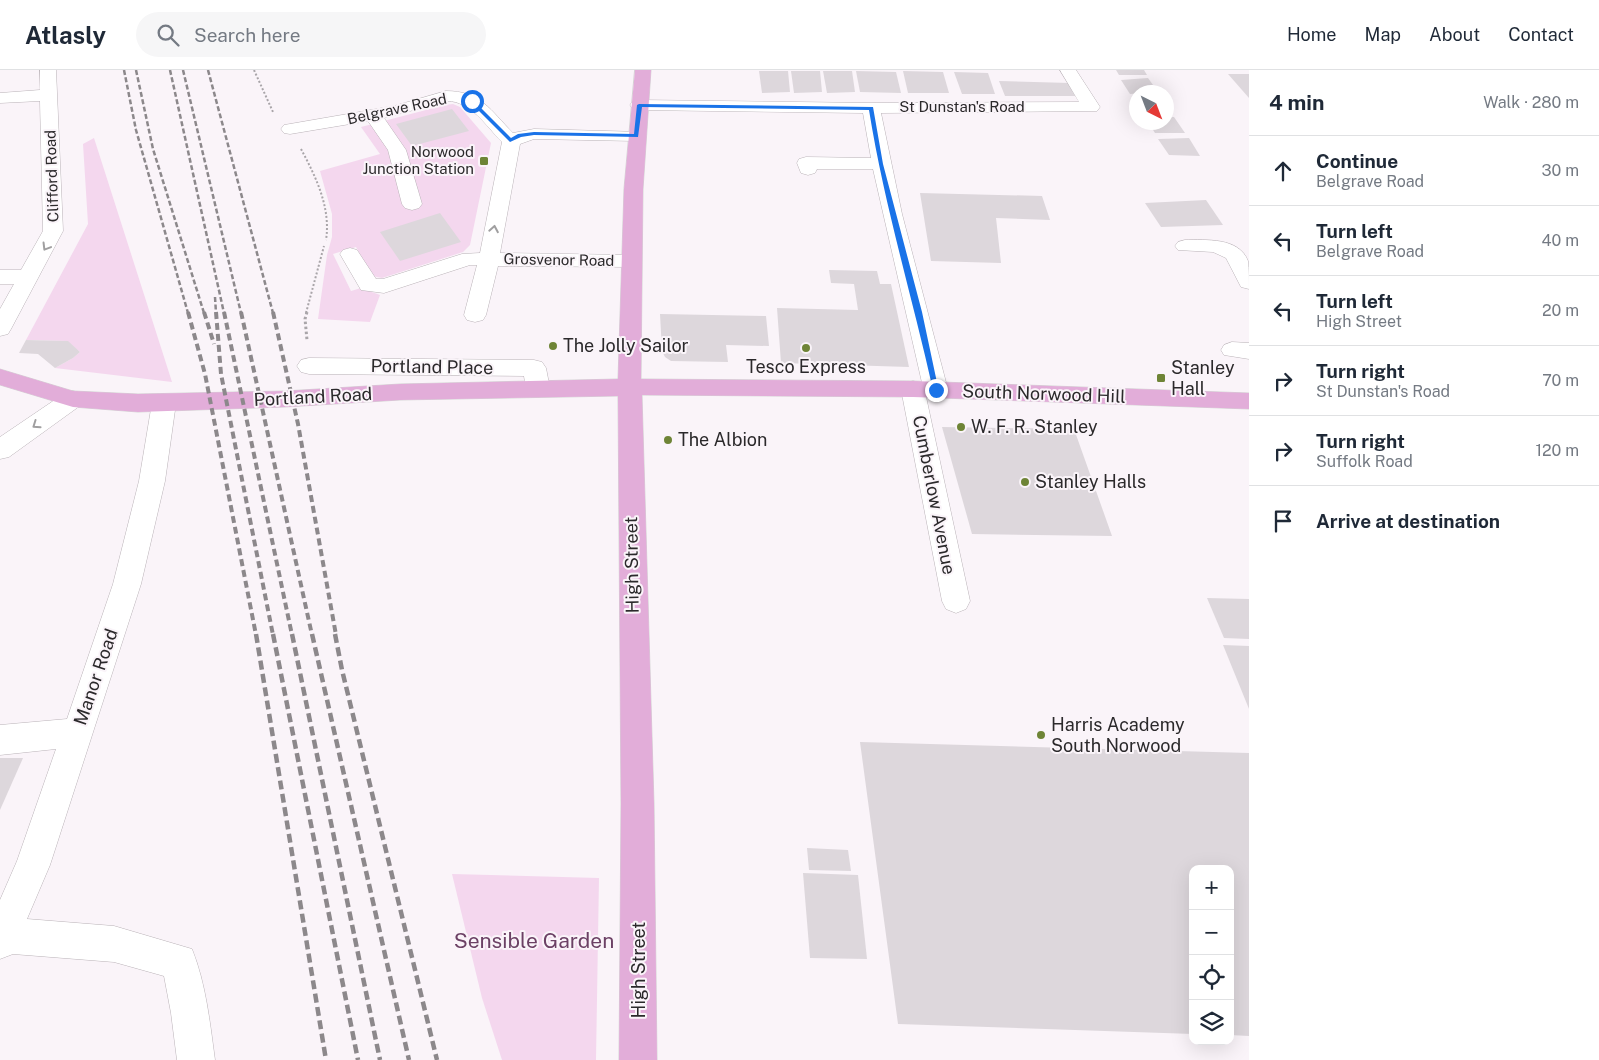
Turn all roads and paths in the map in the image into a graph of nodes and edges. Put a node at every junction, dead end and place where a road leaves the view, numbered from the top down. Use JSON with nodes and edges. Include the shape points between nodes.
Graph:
{"nodes":[{"id":1,"x":48,"y":70,"type":"edge"},
{"id":2,"x":254,"y":70,"type":"edge"},
{"id":3,"x":643,"y":70,"type":"edge"},
{"id":4,"x":1068,"y":70,"type":"edge"},
{"id":5,"x":49,"y":95,"type":"junction"},
{"id":6,"x":0,"y":98,"type":"edge"},
{"id":7,"x":639,"y":105,"type":"junction"},
{"id":8,"x":871,"y":108,"type":"junction"},
{"id":9,"x":373,"y":115,"type":"junction"},
{"id":10,"x":290,"y":130,"type":"junction"},
{"id":11,"x":636,"y":136,"type":"junction"},
{"id":12,"x":510,"y":141,"type":"junction"},
{"id":13,"x":880,"y":164,"type":"junction"},
{"id":14,"x":808,"y":169,"type":"dead end"},
{"id":15,"x":412,"y":204,"type":"dead end"},
{"id":16,"x":1185,"y":246,"type":"dead end"},
{"id":17,"x":350,"y":254,"type":"dead end"},
{"id":18,"x":489,"y":259,"type":"junction"},
{"id":19,"x":630,"y":262,"type":"junction"},
{"id":20,"x":0,"y":277,"type":"edge"},
{"id":21,"x":27,"y":277,"type":"junction"},
{"id":22,"x":1249,"y":282,"type":"edge"},
{"id":23,"x":475,"y":315,"type":"dead end"},
{"id":24,"x":0,"y":329,"type":"edge"},
{"id":25,"x":309,"y":366,"type":"joint"},
{"id":26,"x":0,"y":377,"type":"edge"},
{"id":27,"x":630,"y":387,"type":"junction"},
{"id":28,"x":538,"y":388,"type":"junction"},
{"id":29,"x":925,"y":390,"type":"junction"},
{"id":30,"x":73,"y":399,"type":"junction"},
{"id":31,"x":1249,"y":401,"type":"edge"},
{"id":32,"x":164,"y":404,"type":"junction"},
{"id":33,"x":0,"y":450,"type":"edge"},
{"id":34,"x":956,"y":601,"type":"dead end"},
{"id":35,"x":78,"y":732,"type":"junction"},
{"id":36,"x":0,"y":740,"type":"edge"},
{"id":37,"x":2,"y":938,"type":"edge"},
{"id":38,"x":196,"y":1060,"type":"edge"},
{"id":39,"x":638,"y":1060,"type":"edge"}],
"edges":[{"from":1,"to":5,"type":"street","name":"Clifford Road"},
{"from":2,"to":10,"type":"path","via":[[272,111]]},
{"from":3,"to":7,"type":"main road","name":"High Street"},
{"from":4,"to":8,"type":"street","name":"St Dunstan's Road","via":[[1091,107]]},
{"from":5,"to":6,"type":"street"},
{"from":5,"to":21,"type":"street","name":"Clifford Road","one_way":true,"via":[[54,231]]},
{"from":7,"to":8,"type":"street","name":"St Dunstan's Road"},
{"from":7,"to":11,"type":"main road","name":"High Street"},
{"from":8,"to":13,"type":"street","name":"Cumberlow Avenue"},
{"from":9,"to":10,"type":"street","name":"Belgrave Road"},
{"from":9,"to":12,"type":"street","name":"Belgrave Road","via":[[446,96],[460,96],[472,101]]},
{"from":9,"to":15,"type":"street","via":[[397,150]]},
{"from":10,"to":25,"type":"path","via":[[314,173],[326,214],[327,236],[305,318]]},
{"from":11,"to":12,"type":"street","via":[[534,134]]},
{"from":11,"to":19,"type":"main road","name":"High Street"},
{"from":18,"to":12,"type":"street","name":"Grosvenor Road","one_way":true},
{"from":13,"to":14,"type":"street","via":[[806,164]]},
{"from":13,"to":29,"type":"street","name":"Cumberlow Avenue","via":[[918,312]]},
{"from":16,"to":22,"type":"street","via":[[1216,246],[1234,254]]},
{"from":17,"to":18,"type":"street","via":[[369,285],[384,286],[469,259]]},
{"from":18,"to":19,"type":"street","name":"Grosvenor Road"},
{"from":18,"to":23,"type":"street"},
{"from":19,"to":27,"type":"main road","name":"High Street"},
{"from":20,"to":21,"type":"street"},
{"from":21,"to":24,"type":"street","name":"Clifford Road"},
{"from":25,"to":28,"type":"street","name":"Portland Place","via":[[534,368]]},
{"from":26,"to":30,"type":"main road","name":"Portland Road"},
{"from":27,"to":28,"type":"main road","name":"Portland Road"},
{"from":27,"to":29,"type":"main road","name":"South Norwood Hill"},
{"from":27,"to":39,"type":"main road","name":"High Street","via":[[640,901]]},
{"from":28,"to":32,"type":"main road","name":"Portland Road"},
{"from":29,"to":31,"type":"main road","name":"South Norwood Hill"},
{"from":29,"to":34,"type":"street","name":"Cumberlow Avenue"},
{"from":30,"to":32,"type":"main road","name":"Portland Road"},
{"from":30,"to":33,"type":"street","one_way":true},
{"from":32,"to":35,"type":"street","name":"Manor Road","via":[[136,551]]},
{"from":35,"to":36,"type":"street"},
{"from":35,"to":37,"type":"street","name":"Manor Road","via":[[33,864]]},
{"from":37,"to":38,"type":"street","via":[[114,944],[179,962]]}]}
